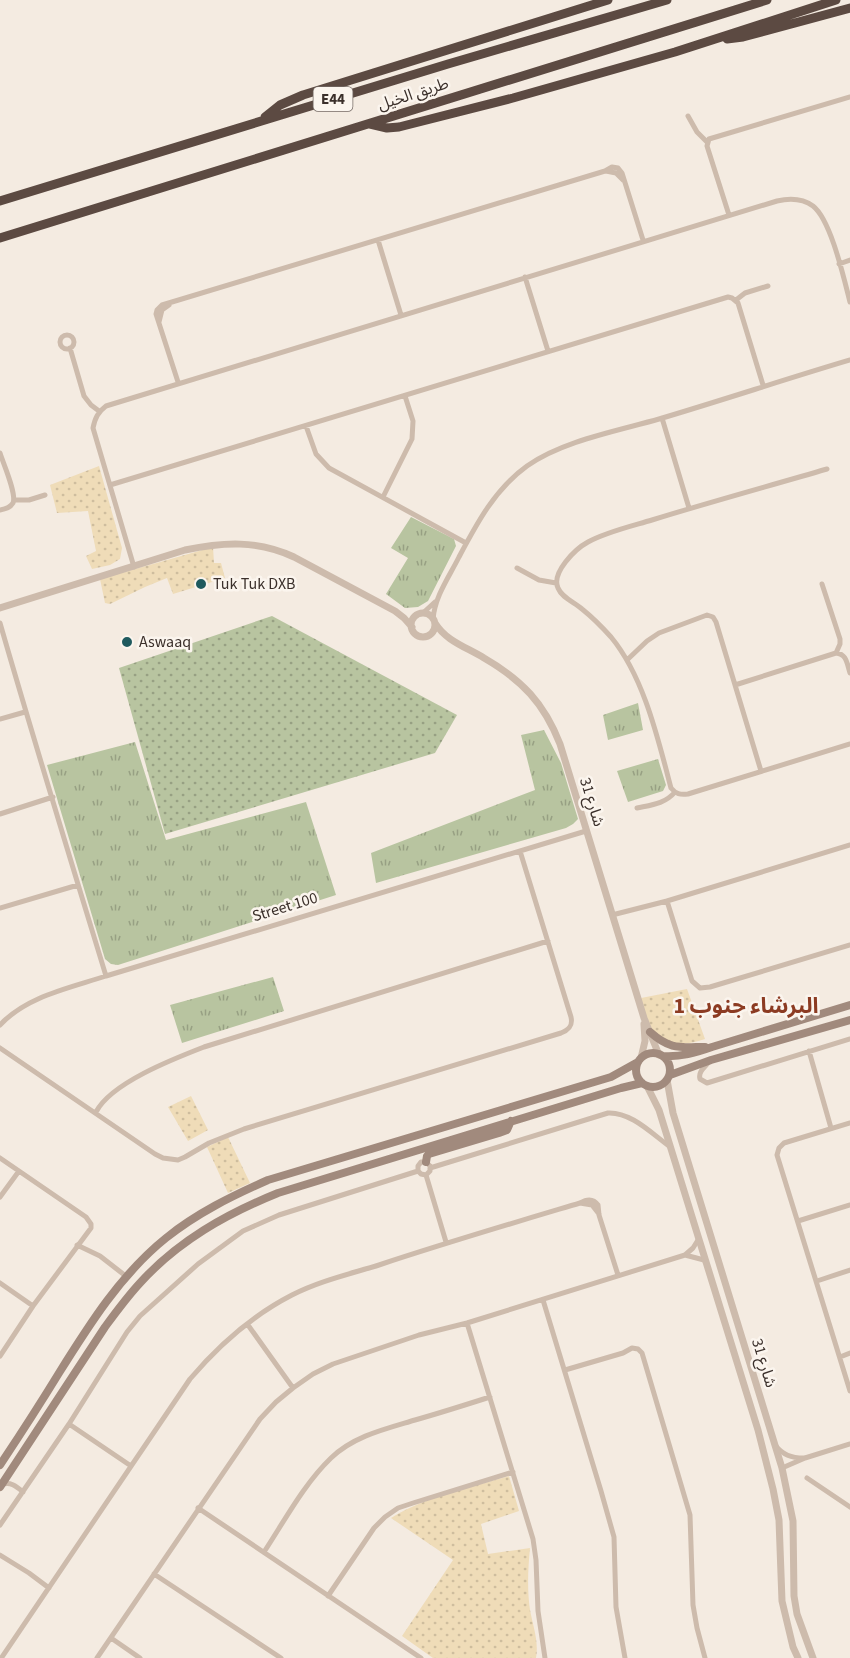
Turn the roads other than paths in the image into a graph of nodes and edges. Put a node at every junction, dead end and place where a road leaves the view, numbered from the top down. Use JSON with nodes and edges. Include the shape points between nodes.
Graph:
{"nodes":[{"id":1,"x":608,"y":0,"type":"edge"},
{"id":2,"x":667,"y":0,"type":"edge"},
{"id":3,"x":767,"y":0,"type":"edge"},
{"id":4,"x":837,"y":0,"type":"edge"},
{"id":5,"x":850,"y":8,"type":"edge"},
{"id":6,"x":715,"y":38,"type":"junction"},
{"id":7,"x":850,"y":97,"type":"edge"},
{"id":8,"x":688,"y":116,"type":"dead end"},
{"id":9,"x":260,"y":121,"type":"junction"},
{"id":10,"x":370,"y":124,"type":"junction"},
{"id":11,"x":723,"y":135,"type":"junction"},
{"id":12,"x":708,"y":142,"type":"junction"},
{"id":13,"x":710,"y":153,"type":"junction"},
{"id":14,"x":0,"y":201,"type":"edge"},
{"id":15,"x":729,"y":215,"type":"junction"},
{"id":16,"x":0,"y":238,"type":"edge"},
{"id":17,"x":378,"y":240,"type":"junction"},
{"id":18,"x":643,"y":240,"type":"junction"},
{"id":19,"x":850,"y":260,"type":"edge"},
{"id":20,"x":839,"y":264,"type":"junction"},
{"id":21,"x":525,"y":278,"type":"junction"},
{"id":22,"x":768,"y":286,"type":"dead end"},
{"id":23,"x":736,"y":300,"type":"junction"},
{"id":24,"x":850,"y":302,"type":"edge"},
{"id":25,"x":401,"y":315,"type":"junction"},
{"id":26,"x":70,"y":348,"type":"dead end"},
{"id":27,"x":548,"y":351,"type":"junction"},
{"id":28,"x":850,"y":360,"type":"edge"},
{"id":29,"x":178,"y":382,"type":"junction"},
{"id":30,"x":763,"y":385,"type":"junction"},
{"id":31,"x":405,"y":396,"type":"junction"},
{"id":32,"x":99,"y":411,"type":"junction"},
{"id":33,"x":662,"y":418,"type":"junction"},
{"id":34,"x":306,"y":426,"type":"junction"},
{"id":35,"x":0,"y":453,"type":"edge"},
{"id":36,"x":827,"y":469,"type":"dead end"},
{"id":37,"x":110,"y":485,"type":"junction"},
{"id":38,"x":45,"y":495,"type":"dead end"},
{"id":39,"x":383,"y":497,"type":"junction"},
{"id":40,"x":14,"y":500,"type":"junction"},
{"id":41,"x":689,"y":508,"type":"junction"},
{"id":42,"x":0,"y":510,"type":"edge"},
{"id":43,"x":466,"y":543,"type":"junction"},
{"id":44,"x":134,"y":567,"type":"junction"},
{"id":45,"x":517,"y":568,"type":"dead end"},
{"id":46,"x":556,"y":583,"type":"junction"},
{"id":47,"x":822,"y":584,"type":"dead end"},
{"id":48,"x":438,"y":598,"type":"junction"},
{"id":49,"x":0,"y":608,"type":"edge"},
{"id":50,"x":395,"y":611,"type":"junction"},
{"id":51,"x":421,"y":614,"type":"junction"},
{"id":52,"x":434,"y":621,"type":"junction"},
{"id":53,"x":0,"y":623,"type":"edge"},
{"id":54,"x":412,"y":627,"type":"junction"},
{"id":55,"x":428,"y":636,"type":"junction"},
{"id":56,"x":448,"y":639,"type":"junction"},
{"id":57,"x":836,"y":653,"type":"junction"},
{"id":58,"x":627,"y":660,"type":"junction"},
{"id":59,"x":850,"y":674,"type":"edge"},
{"id":60,"x":735,"y":685,"type":"junction"},
{"id":61,"x":26,"y":712,"type":"junction"},
{"id":62,"x":0,"y":720,"type":"edge"},
{"id":63,"x":850,"y":744,"type":"edge"},
{"id":64,"x":761,"y":771,"type":"junction"},
{"id":65,"x":675,"y":792,"type":"junction"},
{"id":66,"x":53,"y":797,"type":"junction"},
{"id":67,"x":637,"y":808,"type":"dead end"},
{"id":68,"x":0,"y":814,"type":"edge"},
{"id":69,"x":586,"y":831,"type":"junction"},
{"id":70,"x":850,"y":844,"type":"edge"},
{"id":71,"x":520,"y":851,"type":"junction"},
{"id":72,"x":78,"y":885,"type":"junction"},
{"id":73,"x":667,"y":901,"type":"junction"},
{"id":74,"x":0,"y":908,"type":"edge"},
{"id":75,"x":612,"y":915,"type":"junction"},
{"id":76,"x":548,"y":941,"type":"junction"},
{"id":77,"x":850,"y":945,"type":"edge"},
{"id":78,"x":106,"y":976,"type":"junction"},
{"id":79,"x":850,"y":1005,"type":"edge"},
{"id":80,"x":644,"y":1018,"type":"junction"},
{"id":81,"x":850,"y":1020,"type":"edge"},
{"id":82,"x":0,"y":1025,"type":"edge"},
{"id":83,"x":650,"y":1032,"type":"junction"},
{"id":84,"x":850,"y":1039,"type":"edge"},
{"id":85,"x":712,"y":1047,"type":"junction"},
{"id":86,"x":0,"y":1048,"type":"edge"},
{"id":87,"x":809,"y":1051,"type":"junction"},
{"id":88,"x":661,"y":1055,"type":"junction"},
{"id":89,"x":640,"y":1060,"type":"junction"},
{"id":90,"x":711,"y":1060,"type":"junction"},
{"id":91,"x":669,"y":1077,"type":"junction"},
{"id":92,"x":644,"y":1084,"type":"junction"},
{"id":93,"x":96,"y":1112,"type":"junction"},
{"id":94,"x":511,"y":1121,"type":"junction"},
{"id":95,"x":850,"y":1123,"type":"edge"},
{"id":96,"x":831,"y":1128,"type":"junction"},
{"id":97,"x":669,"y":1146,"type":"junction"},
{"id":98,"x":0,"y":1158,"type":"edge"},
{"id":99,"x":428,"y":1165,"type":"junction"},
{"id":100,"x":19,"y":1171,"type":"junction"},
{"id":101,"x":418,"y":1171,"type":"junction"},
{"id":102,"x":426,"y":1174,"type":"junction"},
{"id":103,"x":0,"y":1197,"type":"edge"},
{"id":104,"x":850,"y":1205,"type":"edge"},
{"id":105,"x":798,"y":1221,"type":"junction"},
{"id":106,"x":698,"y":1240,"type":"junction"},
{"id":107,"x":446,"y":1242,"type":"junction"},
{"id":108,"x":77,"y":1245,"type":"junction"},
{"id":109,"x":685,"y":1255,"type":"junction"},
{"id":110,"x":704,"y":1260,"type":"junction"},
{"id":111,"x":850,"y":1270,"type":"edge"},
{"id":112,"x":618,"y":1275,"type":"junction"},
{"id":113,"x":127,"y":1276,"type":"junction"},
{"id":114,"x":817,"y":1281,"type":"junction"},
{"id":115,"x":0,"y":1283,"type":"edge"},
{"id":116,"x":543,"y":1300,"type":"junction"},
{"id":117,"x":33,"y":1306,"type":"junction"},
{"id":118,"x":467,"y":1323,"type":"junction"},
{"id":119,"x":248,"y":1325,"type":"junction"},
{"id":120,"x":850,"y":1353,"type":"edge"},
{"id":121,"x":0,"y":1356,"type":"edge"},
{"id":122,"x":840,"y":1357,"type":"junction"},
{"id":123,"x":565,"y":1370,"type":"junction"},
{"id":124,"x":293,"y":1388,"type":"junction"},
{"id":125,"x":850,"y":1391,"type":"edge"},
{"id":126,"x":490,"y":1397,"type":"junction"},
{"id":127,"x":69,"y":1424,"type":"junction"},
{"id":128,"x":758,"y":1430,"type":"junction"},
{"id":129,"x":774,"y":1442,"type":"junction"},
{"id":130,"x":850,"y":1444,"type":"edge"},
{"id":131,"x":805,"y":1458,"type":"junction"},
{"id":132,"x":0,"y":1465,"type":"edge"},
{"id":133,"x":131,"y":1466,"type":"junction"},
{"id":134,"x":782,"y":1468,"type":"junction"},
{"id":135,"x":513,"y":1472,"type":"junction"},
{"id":136,"x":807,"y":1478,"type":"dead end"},
{"id":137,"x":1,"y":1486,"type":"edge"},
{"id":138,"x":23,"y":1492,"type":"junction"},
{"id":139,"x":850,"y":1507,"type":"edge"},
{"id":140,"x":198,"y":1508,"type":"junction"},
{"id":141,"x":0,"y":1526,"type":"edge"},
{"id":142,"x":264,"y":1552,"type":"junction"},
{"id":143,"x":0,"y":1555,"type":"edge"},
{"id":144,"x":154,"y":1574,"type":"junction"},
{"id":145,"x":49,"y":1588,"type":"junction"},
{"id":146,"x":328,"y":1596,"type":"junction"},
{"id":147,"x":111,"y":1638,"type":"junction"},
{"id":148,"x":2,"y":1657,"type":"edge"},
{"id":149,"x":97,"y":1658,"type":"edge"},
{"id":150,"x":140,"y":1658,"type":"edge"},
{"id":151,"x":281,"y":1658,"type":"edge"},
{"id":152,"x":421,"y":1658,"type":"edge"},
{"id":153,"x":544,"y":1658,"type":"edge"},
{"id":154,"x":624,"y":1658,"type":"edge"},
{"id":155,"x":705,"y":1658,"type":"edge"},
{"id":156,"x":798,"y":1658,"type":"edge"},
{"id":157,"x":813,"y":1658,"type":"edge"}],
"edges":[{"from":1,"to":9,"type":"highway","via":[[303,95],[280,105]]},
{"from":2,"to":9,"type":"highway","name":"طريق الخيل","number":"E44"},
{"from":3,"to":10,"type":"highway","name":"طريق الخيل","number":"E44"},
{"from":4,"to":6,"type":"highway"},
{"from":5,"to":6,"type":"highway","via":[[743,37]]},
{"from":6,"to":10,"type":"highway","via":[[408,125],[387,128]]},
{"from":7,"to":11,"type":"street"},
{"from":8,"to":12,"type":"street"},
{"from":9,"to":14,"type":"highway","name":"طريق الخيل","number":"E44"},
{"from":10,"to":16,"type":"highway","name":"طريق الخيل","number":"E44"},
{"from":11,"to":12,"type":"street"},
{"from":11,"to":13,"type":"street","via":[[713,142]]},
{"from":12,"to":13,"type":"street"},
{"from":13,"to":15,"type":"street"},
{"from":15,"to":18,"type":"street"},
{"from":15,"to":20,"type":"street","via":[[789,198],[802,200],[822,215]]},
{"from":17,"to":18,"type":"street","via":[[612,167],[622,173]]},
{"from":17,"to":25,"type":"street"},
{"from":17,"to":29,"type":"street","via":[[159,307],[156,314]]},
{"from":18,"to":21,"type":"street"},
{"from":19,"to":20,"type":"street"},
{"from":20,"to":24,"type":"street"},
{"from":21,"to":25,"type":"street"},
{"from":21,"to":27,"type":"street"},
{"from":22,"to":23,"type":"street"},
{"from":23,"to":27,"type":"street","via":[[728,297]]},
{"from":23,"to":30,"type":"street"},
{"from":25,"to":29,"type":"street"},
{"from":26,"to":32,"type":"street","via":[[84,396]]},
{"from":27,"to":31,"type":"street"},
{"from":28,"to":30,"type":"street"},
{"from":29,"to":32,"type":"street","via":[[114,402]]},
{"from":30,"to":33,"type":"street"},
{"from":31,"to":34,"type":"street"},
{"from":31,"to":39,"type":"street","via":[[413,422],[412,439]]},
{"from":32,"to":37,"type":"street","via":[[93,428]]},
{"from":33,"to":41,"type":"street"},
{"from":33,"to":43,"type":"street","via":[[558,449],[528,465],[492,501]]},
{"from":34,"to":37,"type":"street"},
{"from":34,"to":39,"type":"street","via":[[322,462]]},
{"from":35,"to":40,"type":"street"},
{"from":36,"to":41,"type":"street"},
{"from":37,"to":44,"type":"street"},
{"from":38,"to":40,"type":"street"},
{"from":39,"to":43,"type":"street"},
{"from":40,"to":42,"type":"street","via":[[8,508]]},
{"from":41,"to":46,"type":"street","via":[[580,546]]},
{"from":43,"to":48,"type":"street"},
{"from":44,"to":49,"type":"street"},
{"from":44,"to":50,"type":"street","via":[[210,545],[258,545],[294,557]]},
{"from":45,"to":46,"type":"street","via":[[539,580]]},
{"from":46,"to":58,"type":"street","via":[[561,594],[596,621]]},
{"from":47,"to":57,"type":"street","via":[[840,639]]},
{"from":48,"to":51,"type":"street"},
{"from":48,"to":52,"type":"street"},
{"from":50,"to":51,"type":"street"},
{"from":50,"to":54,"type":"street"},
{"from":51,"to":52,"type":"street"},
{"from":51,"to":54,"type":"street","via":[[413,619]]},
{"from":52,"to":55,"type":"street","via":[[434,630]]},
{"from":52,"to":56,"type":"street","name":"شارع 31"},
{"from":53,"to":61,"type":"street"},
{"from":54,"to":55,"type":"street","via":[[418,636]]},
{"from":55,"to":56,"type":"street","name":"شارع 31"},
{"from":56,"to":69,"type":"street","name":"شارع 31","via":[[517,680],[543,709],[560,744]]},
{"from":57,"to":59,"type":"street","via":[[846,658]]},
{"from":57,"to":60,"type":"street"},
{"from":58,"to":60,"type":"street","via":[[659,633],[713,616]]},
{"from":58,"to":65,"type":"street","via":[[644,694]]},
{"from":60,"to":64,"type":"street"},
{"from":61,"to":62,"type":"street"},
{"from":61,"to":66,"type":"street"},
{"from":63,"to":64,"type":"street"},
{"from":64,"to":65,"type":"street","via":[[688,794]]},
{"from":65,"to":67,"type":"street","via":[[661,802]]},
{"from":66,"to":68,"type":"street"},
{"from":66,"to":72,"type":"street"},
{"from":69,"to":71,"type":"street","name":"Street 100"},
{"from":69,"to":75,"type":"street","name":"شارع 31"},
{"from":70,"to":73,"type":"street"},
{"from":71,"to":76,"type":"street"},
{"from":71,"to":78,"type":"street","name":"Street 100"},
{"from":72,"to":74,"type":"street"},
{"from":72,"to":78,"type":"street"},
{"from":73,"to":75,"type":"street"},
{"from":73,"to":77,"type":"street","via":[[692,981],[700,988]]},
{"from":75,"to":80,"type":"street","name":"شارع 31"},
{"from":76,"to":93,"type":"street","via":[[196,1050],[133,1080],[105,1099]]},
{"from":76,"to":93,"type":"street","via":[[572,1021],[569,1029],[561,1033],[244,1129],[178,1160],[162,1158]]},
{"from":78,"to":82,"type":"street","name":"Street 100","via":[[32,1001]]},
{"from":79,"to":85,"type":"main road"},
{"from":80,"to":83,"type":"street","name":"شارع 31"},
{"from":80,"to":89,"type":"street","name":"شارع 31","via":[[645,1041]]},
{"from":81,"to":90,"type":"main road"},
{"from":83,"to":85,"type":"main road","via":[[674,1047]]},
{"from":83,"to":88,"type":"street","name":"شارع 31"},
{"from":84,"to":87,"type":"street"},
{"from":85,"to":88,"type":"main road","via":[[691,1055]]},
{"from":86,"to":93,"type":"street"},
{"from":87,"to":90,"type":"street","via":[[706,1083],[699,1075]]},
{"from":87,"to":96,"type":"street"},
{"from":88,"to":89,"type":"main road","via":[[651,1054]]},
{"from":88,"to":91,"type":"main road","via":[[669,1065]]},
{"from":89,"to":92,"type":"main road","via":[[636,1071]]},
{"from":89,"to":113,"type":"main road","via":[[611,1077],[268,1180],[192,1219],[154,1248]]},
{"from":90,"to":91,"type":"main road"},
{"from":91,"to":92,"type":"main road","via":[[658,1087]]},
{"from":91,"to":129,"type":"street","name":"شارع 31","via":[[673,1113]]},
{"from":92,"to":94,"type":"main road"},
{"from":92,"to":97,"type":"street","name":"شارع 31","via":[[659,1110]]},
{"from":94,"to":99,"type":"main road","via":[[507,1130],[429,1154]]},
{"from":94,"to":137,"type":"main road","via":[[278,1193],[204,1228],[157,1266],[123,1304]]},
{"from":95,"to":96,"type":"street"},
{"from":96,"to":105,"type":"street","via":[[779,1148],[777,1155]]},
{"from":97,"to":99,"type":"street","via":[[635,1121],[608,1113]]},
{"from":97,"to":106,"type":"street","name":"شارع 31"},
{"from":98,"to":100,"type":"street"},
{"from":99,"to":101,"type":"street","via":[[419,1164]]},
{"from":99,"to":102,"type":"street"},
{"from":100,"to":103,"type":"street"},
{"from":100,"to":108,"type":"street","via":[[90,1220],[90,1228]]},
{"from":101,"to":102,"type":"street"},
{"from":101,"to":127,"type":"street","via":[[279,1215],[243,1231],[198,1264],[140,1316],[116,1347]]},
{"from":102,"to":107,"type":"street"},
{"from":104,"to":105,"type":"street"},
{"from":105,"to":114,"type":"street"},
{"from":106,"to":109,"type":"street"},
{"from":106,"to":110,"type":"street","name":"شارع 31"},
{"from":107,"to":112,"type":"street","via":[[593,1200],[598,1205]]},
{"from":107,"to":119,"type":"street","via":[[317,1284],[269,1308]]},
{"from":108,"to":113,"type":"street"},
{"from":108,"to":117,"type":"street"},
{"from":109,"to":110,"type":"street"},
{"from":109,"to":112,"type":"street"},
{"from":110,"to":128,"type":"street","name":"شارع 31"},
{"from":111,"to":114,"type":"street"},
{"from":112,"to":116,"type":"street"},
{"from":113,"to":132,"type":"main road","via":[[92,1320]]},
{"from":114,"to":122,"type":"street"},
{"from":115,"to":117,"type":"street"},
{"from":116,"to":118,"type":"street"},
{"from":116,"to":123,"type":"street"},
{"from":117,"to":121,"type":"street"},
{"from":118,"to":124,"type":"street","via":[[344,1360]]},
{"from":118,"to":126,"type":"street"},
{"from":119,"to":124,"type":"street"},
{"from":119,"to":133,"type":"street","via":[[226,1340],[190,1379]]},
{"from":120,"to":122,"type":"street"},
{"from":122,"to":125,"type":"street"},
{"from":123,"to":154,"type":"street","via":[[614,1537],[616,1607]]},
{"from":123,"to":155,"type":"street","via":[[632,1348],[642,1353],[690,1515],[693,1605]]},
{"from":124,"to":140,"type":"street","via":[[260,1419]]},
{"from":126,"to":135,"type":"street"},
{"from":126,"to":142,"type":"street","via":[[348,1444],[320,1470]]},
{"from":127,"to":133,"type":"street"},
{"from":127,"to":138,"type":"street"},
{"from":128,"to":134,"type":"street","via":[[772,1466]]},
{"from":128,"to":156,"type":"street","name":"شارع 31","via":[[779,1520],[782,1601]]},
{"from":129,"to":131,"type":"street","via":[[788,1456]]},
{"from":129,"to":134,"type":"street","name":"شارع 31"},
{"from":130,"to":131,"type":"street"},
{"from":131,"to":134,"type":"street"},
{"from":133,"to":145,"type":"street"},
{"from":134,"to":157,"type":"street","name":"شارع 31","via":[[793,1521],[794,1596]]},
{"from":135,"to":146,"type":"street","via":[[398,1508],[374,1528]]},
{"from":135,"to":153,"type":"street","via":[[533,1539]]},
{"from":136,"to":139,"type":"street"},
{"from":137,"to":138,"type":"street","via":[[9,1483]]},
{"from":138,"to":141,"type":"street"},
{"from":140,"to":142,"type":"street"},
{"from":140,"to":144,"type":"street"},
{"from":142,"to":146,"type":"street"},
{"from":143,"to":145,"type":"street"},
{"from":144,"to":147,"type":"street"},
{"from":144,"to":151,"type":"street"},
{"from":145,"to":148,"type":"street"},
{"from":146,"to":152,"type":"street"},
{"from":147,"to":149,"type":"street"},
{"from":147,"to":150,"type":"street"}]}
